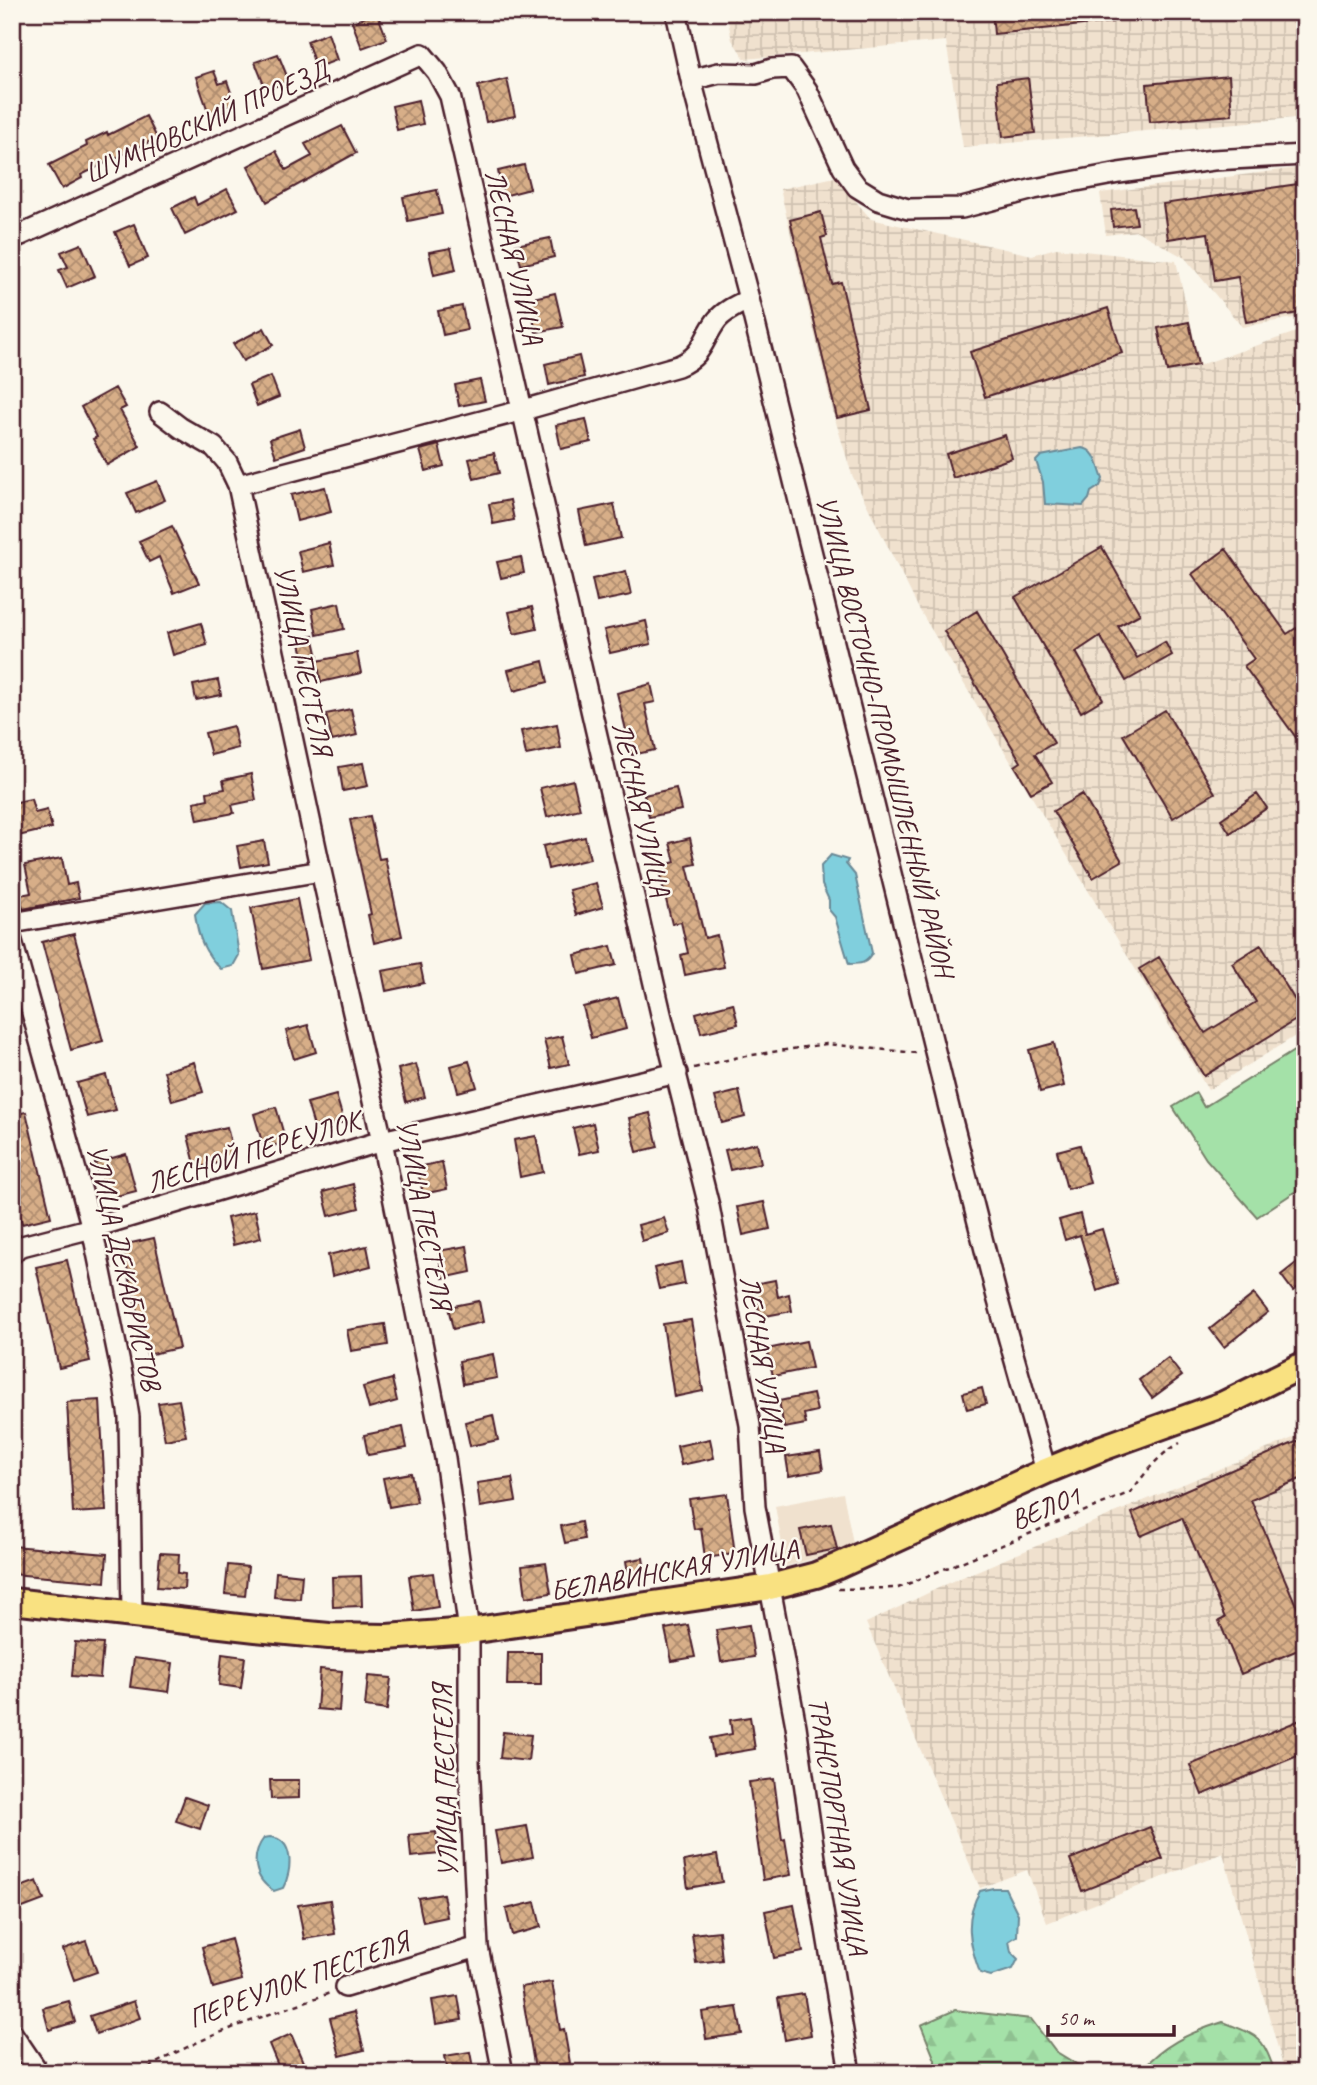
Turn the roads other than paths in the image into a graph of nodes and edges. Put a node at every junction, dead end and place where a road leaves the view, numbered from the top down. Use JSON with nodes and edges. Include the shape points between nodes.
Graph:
{"nodes":[{"id":1,"x":676,"y":12,"type":"edge"},
{"id":2,"x":422,"y":54,"type":"joint"},
{"id":3,"x":691,"y":79,"type":"junction"},
{"id":4,"x":1305,"y":155,"type":"edge"},
{"id":5,"x":12,"y":239,"type":"edge"},
{"id":6,"x":749,"y":299,"type":"junction"},
{"id":7,"x":520,"y":411,"type":"junction"},
{"id":8,"x":160,"y":412,"type":"dead end"},
{"id":9,"x":238,"y":485,"type":"junction"},
{"id":10,"x":321,"y":871,"type":"junction"},
{"id":11,"x":12,"y":923,"type":"edge"},
{"id":12,"x":12,"y":940,"type":"edge"},
{"id":13,"x":677,"y":1073,"type":"junction"},
{"id":14,"x":382,"y":1141,"type":"junction"},
{"id":15,"x":92,"y":1228,"type":"junction"},
{"id":16,"x":12,"y":1254,"type":"edge"},
{"id":17,"x":1305,"y":1364,"type":"edge"},
{"id":18,"x":1046,"y":1471,"type":"junction"},
{"id":19,"x":770,"y":1587,"type":"junction"},
{"id":20,"x":12,"y":1601,"type":"edge"},
{"id":21,"x":132,"y":1614,"type":"junction"},
{"id":22,"x":469,"y":1631,"type":"junction"},
{"id":23,"x":478,"y":1947,"type":"junction"},
{"id":24,"x":345,"y":1987,"type":"road end"},
{"id":25,"x":12,"y":2033,"type":"edge"},
{"id":26,"x":39,"y":2073,"type":"edge"},
{"id":27,"x":503,"y":2073,"type":"edge"},
{"id":28,"x":850,"y":2073,"type":"edge"}],
"edges":[{"from":1,"to":3,"type":"street","name":"УЛИЦА ВОСТОЧНО-ПРОМЫШЛЕННЫЙ РАЙОН"},
{"from":2,"to":5,"type":"street","name":"ШУМНОВСКИЙ ПРОЕЗД"},
{"from":2,"to":7,"type":"street","name":"ЛЕСНАЯ УЛИЦА","via":[[450,96]]},
{"from":3,"to":4,"type":"street","via":[[791,68],[857,187],[878,200],[908,209],[962,208],[1046,187],[1213,160]]},
{"from":3,"to":6,"type":"street","name":"УЛИЦА ВОСТОЧНО-ПРОМЫШЛЕННЫЙ РАЙОН"},
{"from":6,"to":7,"type":"street","via":[[717,320],[690,361]]},
{"from":6,"to":18,"type":"street","name":"УЛИЦА ВОСТОЧНО-ПРОМЫШЛЕННЫЙ РАЙОН","via":[[994,1284]]},
{"from":7,"to":9,"type":"street"},
{"from":7,"to":13,"type":"street","name":"ЛЕСНАЯ УЛИЦА"},
{"from":8,"to":9,"type":"street","name":"УЛИЦА ПЕСТЕЛЯ","via":[[214,447]]},
{"from":9,"to":10,"type":"street","name":"УЛИЦА ПЕСТЕЛЯ"},
{"from":10,"to":11,"type":"street"},
{"from":10,"to":14,"type":"street","name":"УЛИЦА ПЕСТЕЛЯ"},
{"from":12,"to":15,"type":"street","name":"УЛИЦА ДЕКАБРИСТОВ"},
{"from":13,"to":14,"type":"street","name":"ЛЕСНОЙ ПЕРЕУЛОК"},
{"from":13,"to":19,"type":"street","name":"ЛЕСНАЯ УЛИЦА","via":[[709,1206],[750,1426],[755,1507]]},
{"from":14,"to":15,"type":"street","name":"ЛЕСНОЙ ПЕРЕУЛОК"},
{"from":14,"to":22,"type":"street","name":"УЛИЦА ПЕСТЕЛЯ","via":[[445,1458]]},
{"from":15,"to":16,"type":"street","name":"ЛЕСНОЙ ПЕРЕУЛОК","via":[[18,1247]]},
{"from":15,"to":21,"type":"street","name":"УЛИЦА ДЕКАБРИСТОВ","via":[[129,1417]]},
{"from":17,"to":18,"type":"main road","name":"БЕЛАВИНСКАЯ УЛИЦА","via":[[1224,1404]]},
{"from":18,"to":19,"type":"main road","name":"БЕЛАВИНСКАЯ УЛИЦА","via":[[838,1566]]},
{"from":19,"to":22,"type":"main road","name":"БЕЛАВИНСКАЯ УЛИЦА"},
{"from":19,"to":28,"type":"street","name":"ТРАНСПОРТНАЯ УЛИЦА"},
{"from":20,"to":21,"type":"main road","name":"БЕЛАВИНСКАЯ УЛИЦА"},
{"from":21,"to":22,"type":"main road","name":"БЕЛАВИНСКАЯ УЛИЦА","via":[[329,1636]]},
{"from":22,"to":23,"type":"street","name":"УЛИЦА ПЕСТЕЛЯ","via":[[468,1762]]},
{"from":23,"to":24,"type":"street","name":"ПЕРЕУЛОК ПЕСТЕЛЯ"},
{"from":23,"to":27,"type":"street","name":"УЛИЦА ПЕСТЕЛЯ"},
{"from":25,"to":26,"type":"street"}]}
